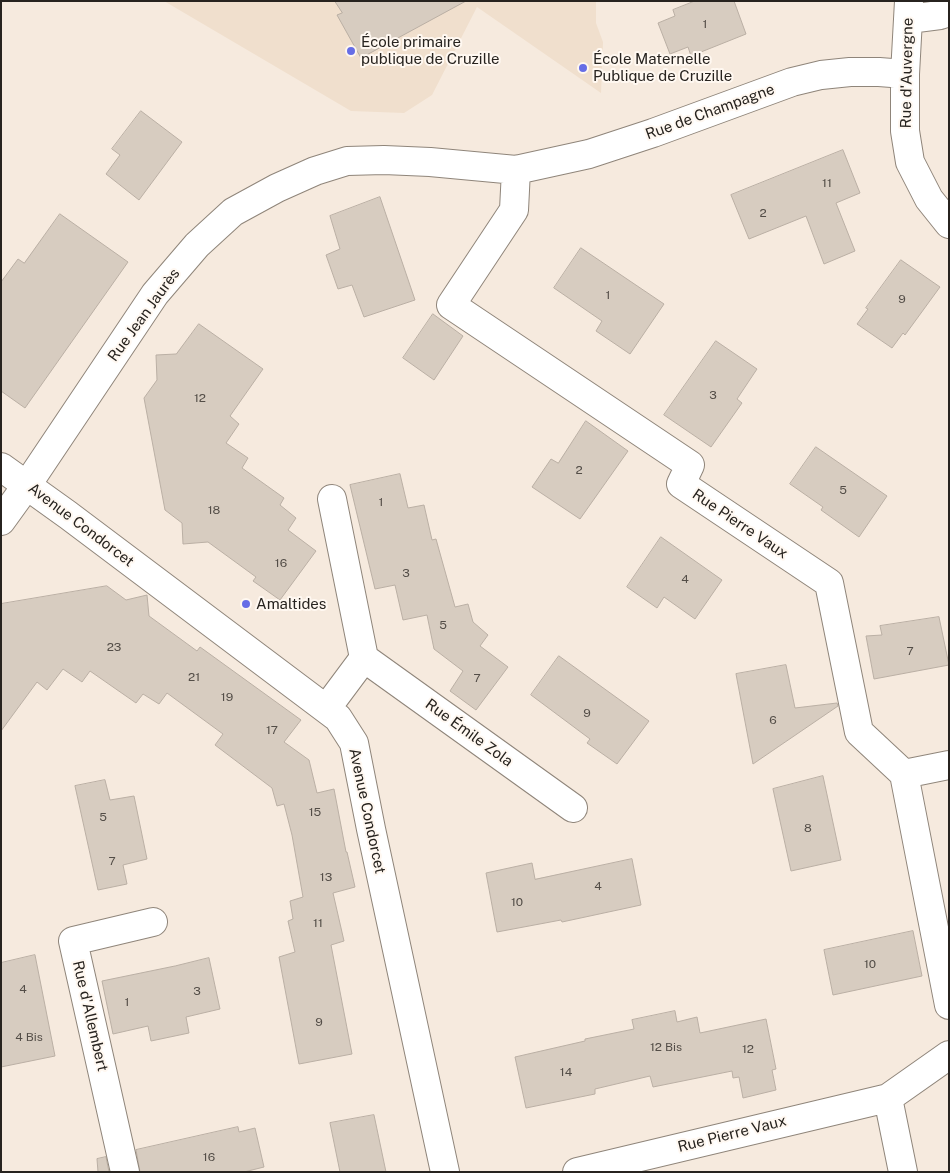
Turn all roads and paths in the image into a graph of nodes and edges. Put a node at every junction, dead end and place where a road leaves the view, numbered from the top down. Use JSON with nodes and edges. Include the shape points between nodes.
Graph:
{"nodes":[{"id":1,"x":909,"y":10,"type":"edge"},
{"id":2,"x":949,"y":12,"type":"edge"},
{"id":3,"x":906,"y":74,"type":"junction"},
{"id":4,"x":516,"y":170,"type":"junction"},
{"id":5,"x":949,"y":224,"type":"edge"},
{"id":6,"x":1,"y":467,"type":"edge"},
{"id":7,"x":27,"y":485,"type":"junction"},
{"id":8,"x":332,"y":499,"type":"dead end"},
{"id":9,"x":1,"y":521,"type":"edge"},
{"id":10,"x":364,"y":658,"type":"junction"},
{"id":11,"x":326,"y":709,"type":"junction"},
{"id":12,"x":949,"y":765,"type":"edge"},
{"id":13,"x":904,"y":774,"type":"junction"},
{"id":14,"x":573,"y":808,"type":"dead end"},
{"id":15,"x":153,"y":922,"type":"dead end"},
{"id":16,"x":949,"y":1005,"type":"edge"},
{"id":17,"x":949,"y":1055,"type":"edge"},
{"id":18,"x":888,"y":1098,"type":"junction"},
{"id":19,"x":125,"y":1172,"type":"edge"},
{"id":20,"x":445,"y":1172,"type":"edge"},
{"id":21,"x":577,"y":1172,"type":"edge"},
{"id":22,"x":903,"y":1172,"type":"edge"}],
"edges":[{"from":1,"to":2,"type":"street","via":[[940,15]]},
{"from":1,"to":3,"type":"street","name":"Rue d'Auvergne"},
{"from":3,"to":4,"type":"street","name":"Rue de Champagne","via":[[850,72],[792,82],[589,154]]},
{"from":3,"to":5,"type":"street","name":"Rue d'Auvergne","via":[[905,130],[910,162],[929,199]]},
{"from":4,"to":7,"type":"street","name":"Rue Jean Jaurès","via":[[430,162],[347,161],[277,188],[233,212],[197,245],[155,294]]},
{"from":4,"to":13,"type":"street","name":"Rue Pierre Vaux","via":[[514,210],[451,305],[690,465],[681,484],[829,583],[859,732]]},
{"from":6,"to":7,"type":"street","name":"Avenue Condorcet"},
{"from":7,"to":9,"type":"street","name":"Rue Jean Jaurès"},
{"from":7,"to":11,"type":"street","name":"Avenue Condorcet"},
{"from":8,"to":10,"type":"street"},
{"from":10,"to":11,"type":"street"},
{"from":10,"to":14,"type":"street","name":"Rue Émile Zola"},
{"from":11,"to":20,"type":"street","name":"Avenue Condorcet","via":[[338,718],[354,743]]},
{"from":12,"to":13,"type":"street"},
{"from":13,"to":16,"type":"street"},
{"from":15,"to":19,"type":"street","name":"Rue d'Allembert","via":[[73,941]]},
{"from":17,"to":18,"type":"street","name":"Rue Pierre Vaux"},
{"from":18,"to":21,"type":"street","name":"Rue Pierre Vaux"},
{"from":18,"to":22,"type":"street"}]}
